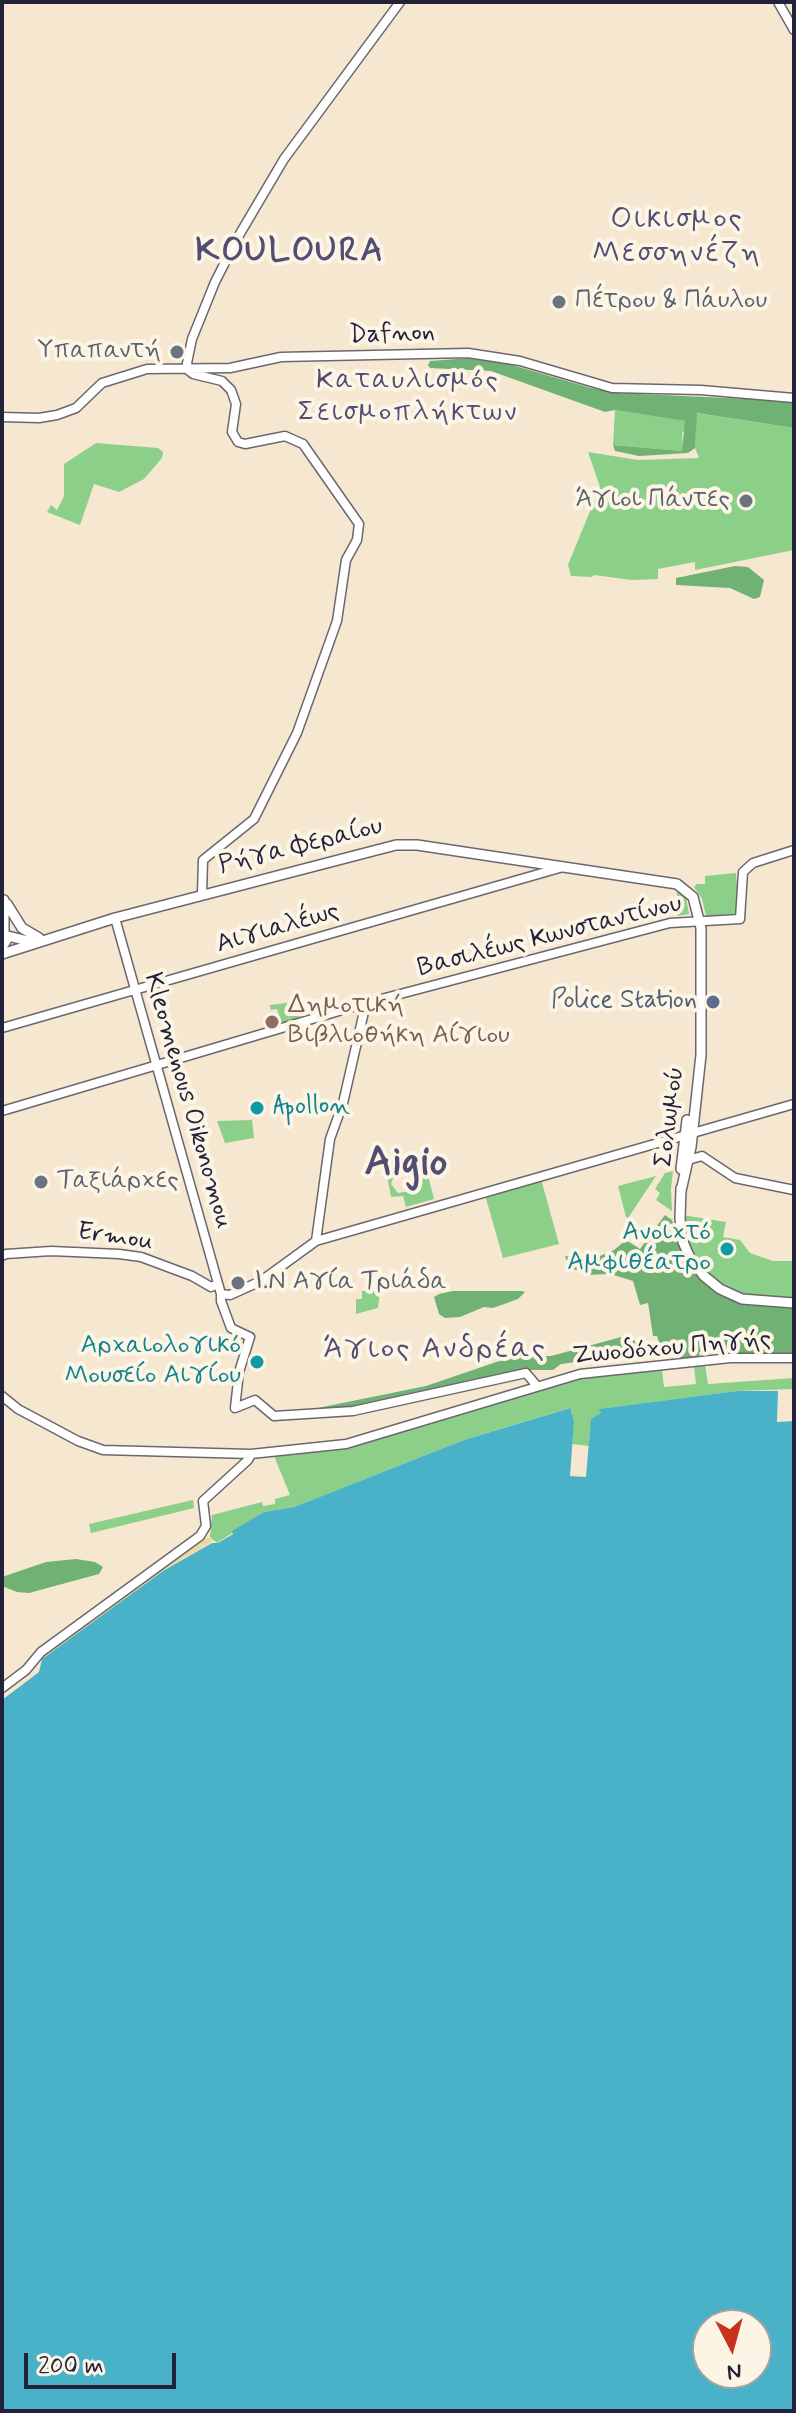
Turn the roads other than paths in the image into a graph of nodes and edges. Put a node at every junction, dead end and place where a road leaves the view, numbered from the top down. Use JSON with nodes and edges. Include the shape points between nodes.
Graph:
{"nodes":[{"id":1,"x":400,"y":2,"type":"edge"},
{"id":2,"x":778,"y":2,"type":"edge"},
{"id":3,"x":793,"y":27,"type":"edge"},
{"id":4,"x":188,"y":369,"type":"junction"},
{"id":5,"x":794,"y":398,"type":"edge"},
{"id":6,"x":2,"y":417,"type":"edge"},
{"id":7,"x":794,"y":850,"type":"edge"},
{"id":8,"x":565,"y":867,"type":"junction"},
{"id":9,"x":202,"y":894,"type":"junction"},
{"id":10,"x":5,"y":901,"type":"edge"},
{"id":11,"x":115,"y":918,"type":"junction"},
{"id":12,"x":698,"y":921,"type":"junction"},
{"id":13,"x":5,"y":940,"type":"edge"},
{"id":14,"x":41,"y":940,"type":"junction"},
{"id":15,"x":135,"y":990,"type":"junction"},
{"id":16,"x":366,"y":1003,"type":"junction"},
{"id":17,"x":2,"y":1028,"type":"edge"},
{"id":18,"x":156,"y":1066,"type":"junction"},
{"id":19,"x":794,"y":1106,"type":"edge"},
{"id":20,"x":2,"y":1111,"type":"edge"},
{"id":21,"x":683,"y":1138,"type":"junction"},
{"id":22,"x":686,"y":1157,"type":"junction"},
{"id":23,"x":794,"y":1190,"type":"edge"},
{"id":24,"x":316,"y":1241,"type":"junction"},
{"id":25,"x":2,"y":1256,"type":"edge"},
{"id":26,"x":219,"y":1289,"type":"junction"},
{"id":27,"x":794,"y":1303,"type":"edge"},
{"id":28,"x":794,"y":1358,"type":"edge"},
{"id":29,"x":537,"y":1386,"type":"junction"},
{"id":30,"x":2,"y":1398,"type":"edge"},
{"id":31,"x":251,"y":1454,"type":"junction"},
{"id":32,"x":2,"y":1688,"type":"edge"}],
"edges":[{"from":1,"to":4,"type":"street","via":[[284,159],[238,237],[197,327]]},
{"from":2,"to":3,"type":"street"},
{"from":4,"to":5,"type":"street","name":"Dafnon","via":[[230,368],[281,357],[478,353],[612,388]]},
{"from":4,"to":6,"type":"street","name":"Dafnon","via":[[147,369],[107,381],[76,408],[51,417]]},
{"from":4,"to":9,"type":"street","via":[[231,389],[236,404],[232,432],[238,442],[288,436],[303,444],[359,524],[346,560],[337,621],[297,733],[254,819],[203,860]]},
{"from":7,"to":12,"type":"street","name":"Βασιλέως Κωνσταντίνου","via":[[749,865],[743,872],[740,919]]},
{"from":8,"to":9,"type":"main road","name":"Ρήγα Φεραίου","via":[[401,845]]},
{"from":8,"to":12,"type":"main road","name":"Ρήγα Φεραίου","via":[[675,884],[691,895]]},
{"from":8,"to":15,"type":"street","name":"Αιγιαλέως"},
{"from":9,"to":11,"type":"main road","name":"Ρήγα Φεραίου"},
{"from":10,"to":13,"type":"main road"},
{"from":10,"to":14,"type":"main road","via":[[20,927]]},
{"from":11,"to":14,"type":"main road","name":"Ρήγα Φεραίου"},
{"from":11,"to":15,"type":"street","name":"Kleomenous Oikonomou"},
{"from":12,"to":16,"type":"street","name":"Βασιλέως Κωνσταντίνου","via":[[670,923]]},
{"from":12,"to":21,"type":"main road","name":"Σολωμού","via":[[696,1057]]},
{"from":13,"to":14,"type":"main road"},
{"from":13,"to":14,"type":"main road","name":"Ρήγα Φεραίου"},
{"from":15,"to":17,"type":"street","name":"Αιγιαλέως"},
{"from":15,"to":18,"type":"street","name":"Kleomenous Oikonomou"},
{"from":16,"to":18,"type":"street","name":"Βασιλέως Κωνσταντίνου"},
{"from":16,"to":24,"type":"street","via":[[330,1139]]},
{"from":18,"to":20,"type":"street","name":"Βασιλέως Κωνσταντίνου"},
{"from":18,"to":26,"type":"street","name":"Kleomenous Oikonomou"},
{"from":19,"to":21,"type":"street"},
{"from":21,"to":22,"type":"main road","name":"Σολωμού"},
{"from":21,"to":24,"type":"street"},
{"from":22,"to":23,"type":"street","via":[[702,1156],[735,1178]]},
{"from":22,"to":27,"type":"main road","name":"Σολωμού","via":[[680,1219],[684,1246],[704,1276],[742,1299]]},
{"from":24,"to":26,"type":"street","via":[[261,1281],[230,1295]]},
{"from":25,"to":26,"type":"street","name":"Ermou","via":[[51,1251],[141,1257]]},
{"from":26,"to":29,"type":"street","name":"Kleomenous Oikonomou","via":[[231,1328],[250,1337],[234,1407],[255,1400],[274,1416],[353,1411],[526,1373]]},
{"from":28,"to":29,"type":"street","name":"Ζωοδόχου Πηγής","via":[[730,1358],[590,1373]]},
{"from":29,"to":31,"type":"street","name":"Ζωοδόχου Πηγής","via":[[346,1444]]},
{"from":30,"to":31,"type":"street","name":"Ζωοδόχου Πηγής","via":[[103,1450]]},
{"from":31,"to":32,"type":"street","via":[[203,1501],[206,1526],[200,1536],[41,1652]]}]}
